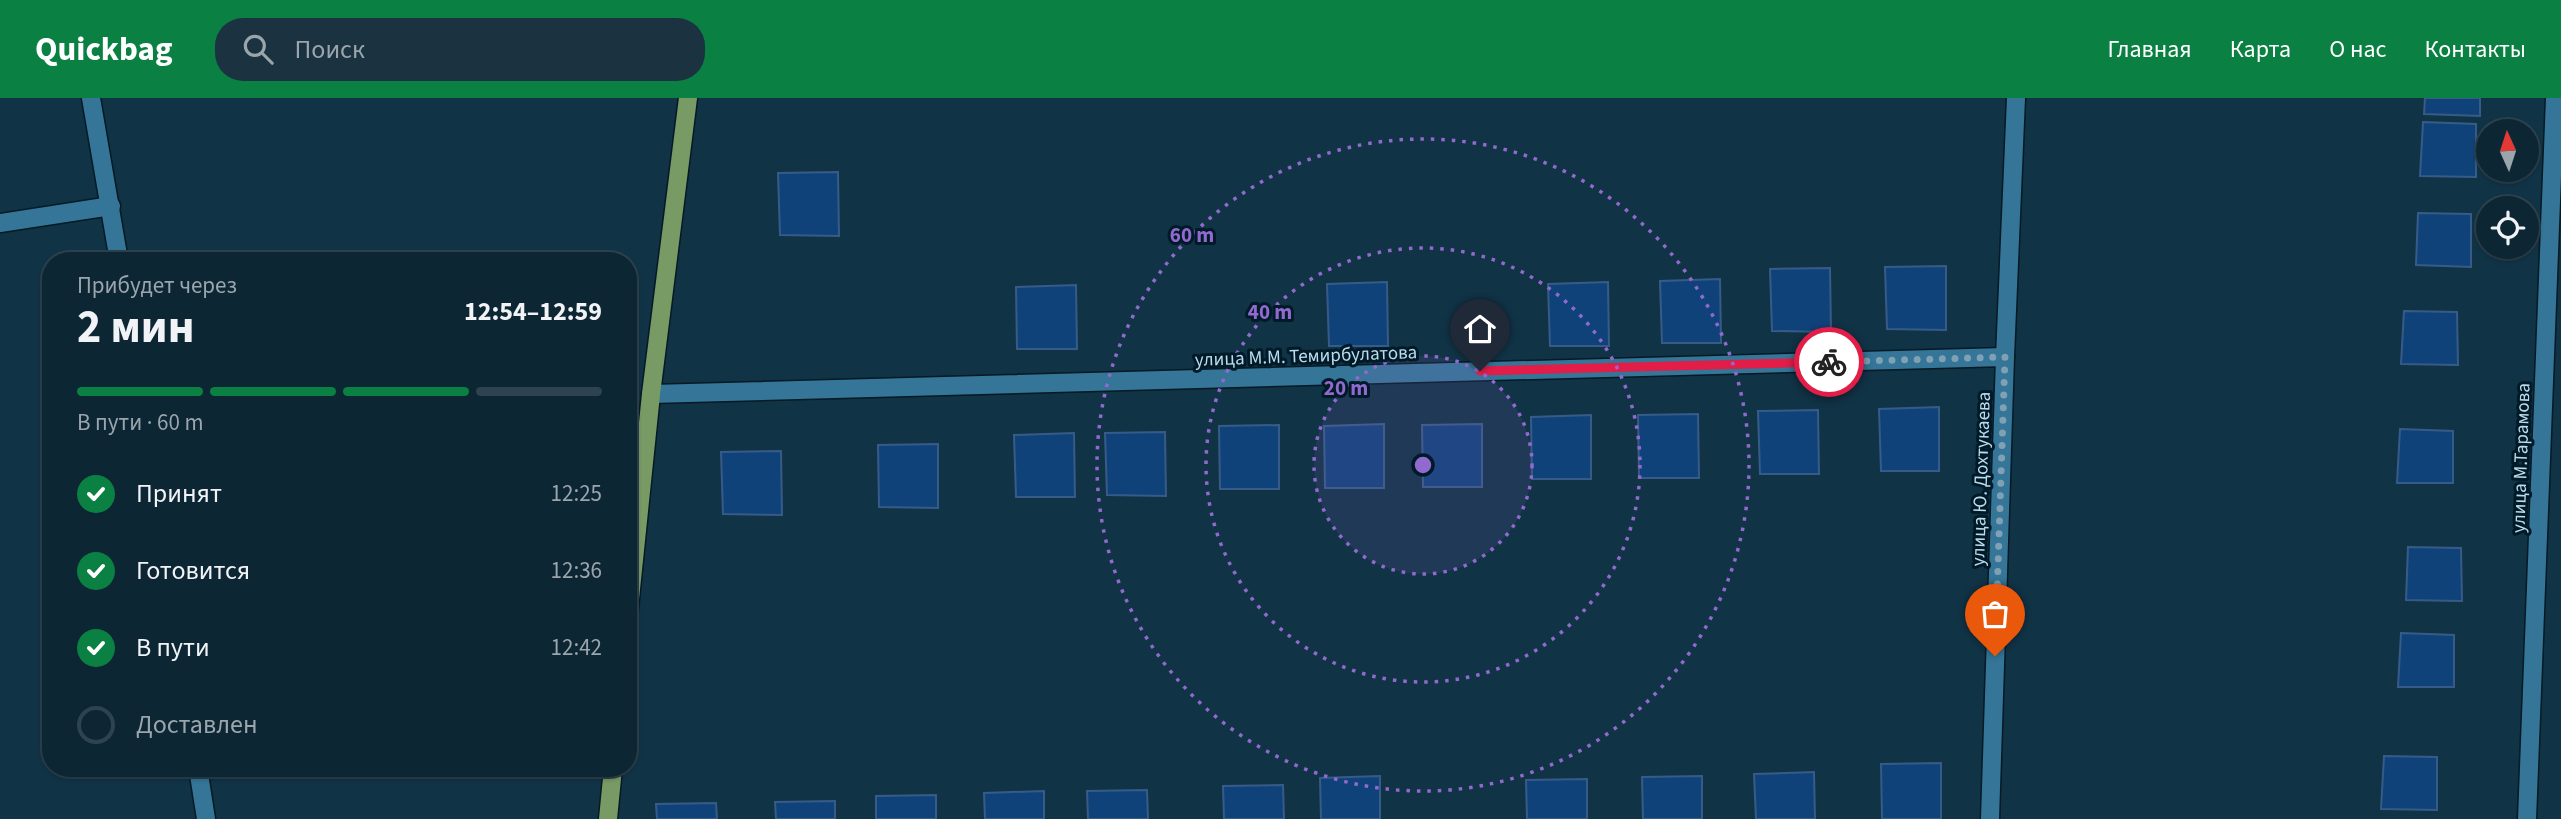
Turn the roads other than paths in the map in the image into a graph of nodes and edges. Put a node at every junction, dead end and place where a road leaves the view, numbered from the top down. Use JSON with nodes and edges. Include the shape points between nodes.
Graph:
{"nodes":[{"id":1,"x":91,"y":98,"type":"edge"},
{"id":2,"x":688,"y":98,"type":"edge"},
{"id":3,"x":2017,"y":98,"type":"edge"},
{"id":4,"x":2555,"y":98,"type":"edge"},
{"id":5,"x":111,"y":206,"type":"junction"},
{"id":6,"x":0,"y":223,"type":"edge"},
{"id":7,"x":119,"y":252,"type":"edge"},
{"id":8,"x":2005,"y":357,"type":"junction"},
{"id":9,"x":651,"y":394,"type":"junction"},
{"id":10,"x":637,"y":530,"type":"edge"},
{"id":11,"x":199,"y":777,"type":"edge"},
{"id":12,"x":612,"y":777,"type":"edge"},
{"id":13,"x":206,"y":819,"type":"edge"},
{"id":14,"x":608,"y":819,"type":"edge"},
{"id":15,"x":1990,"y":819,"type":"edge"},
{"id":16,"x":2527,"y":819,"type":"edge"}],
"edges":[{"from":1,"to":5,"type":"street"},
{"from":2,"to":9,"type":"main road"},
{"from":3,"to":8,"type":"street","name":"улица Ю. Дохтукаева"},
{"from":4,"to":16,"type":"street","name":"улица М.Тарамова"},
{"from":5,"to":6,"type":"street"},
{"from":5,"to":7,"type":"street"},
{"from":8,"to":9,"type":"street","name":"улица М.М. Темирбулатова"},
{"from":8,"to":15,"type":"street","name":"улица Ю. Дохтукаева"},
{"from":9,"to":10,"type":"main road"},
{"from":11,"to":13,"type":"street"},
{"from":12,"to":14,"type":"main road"}]}
